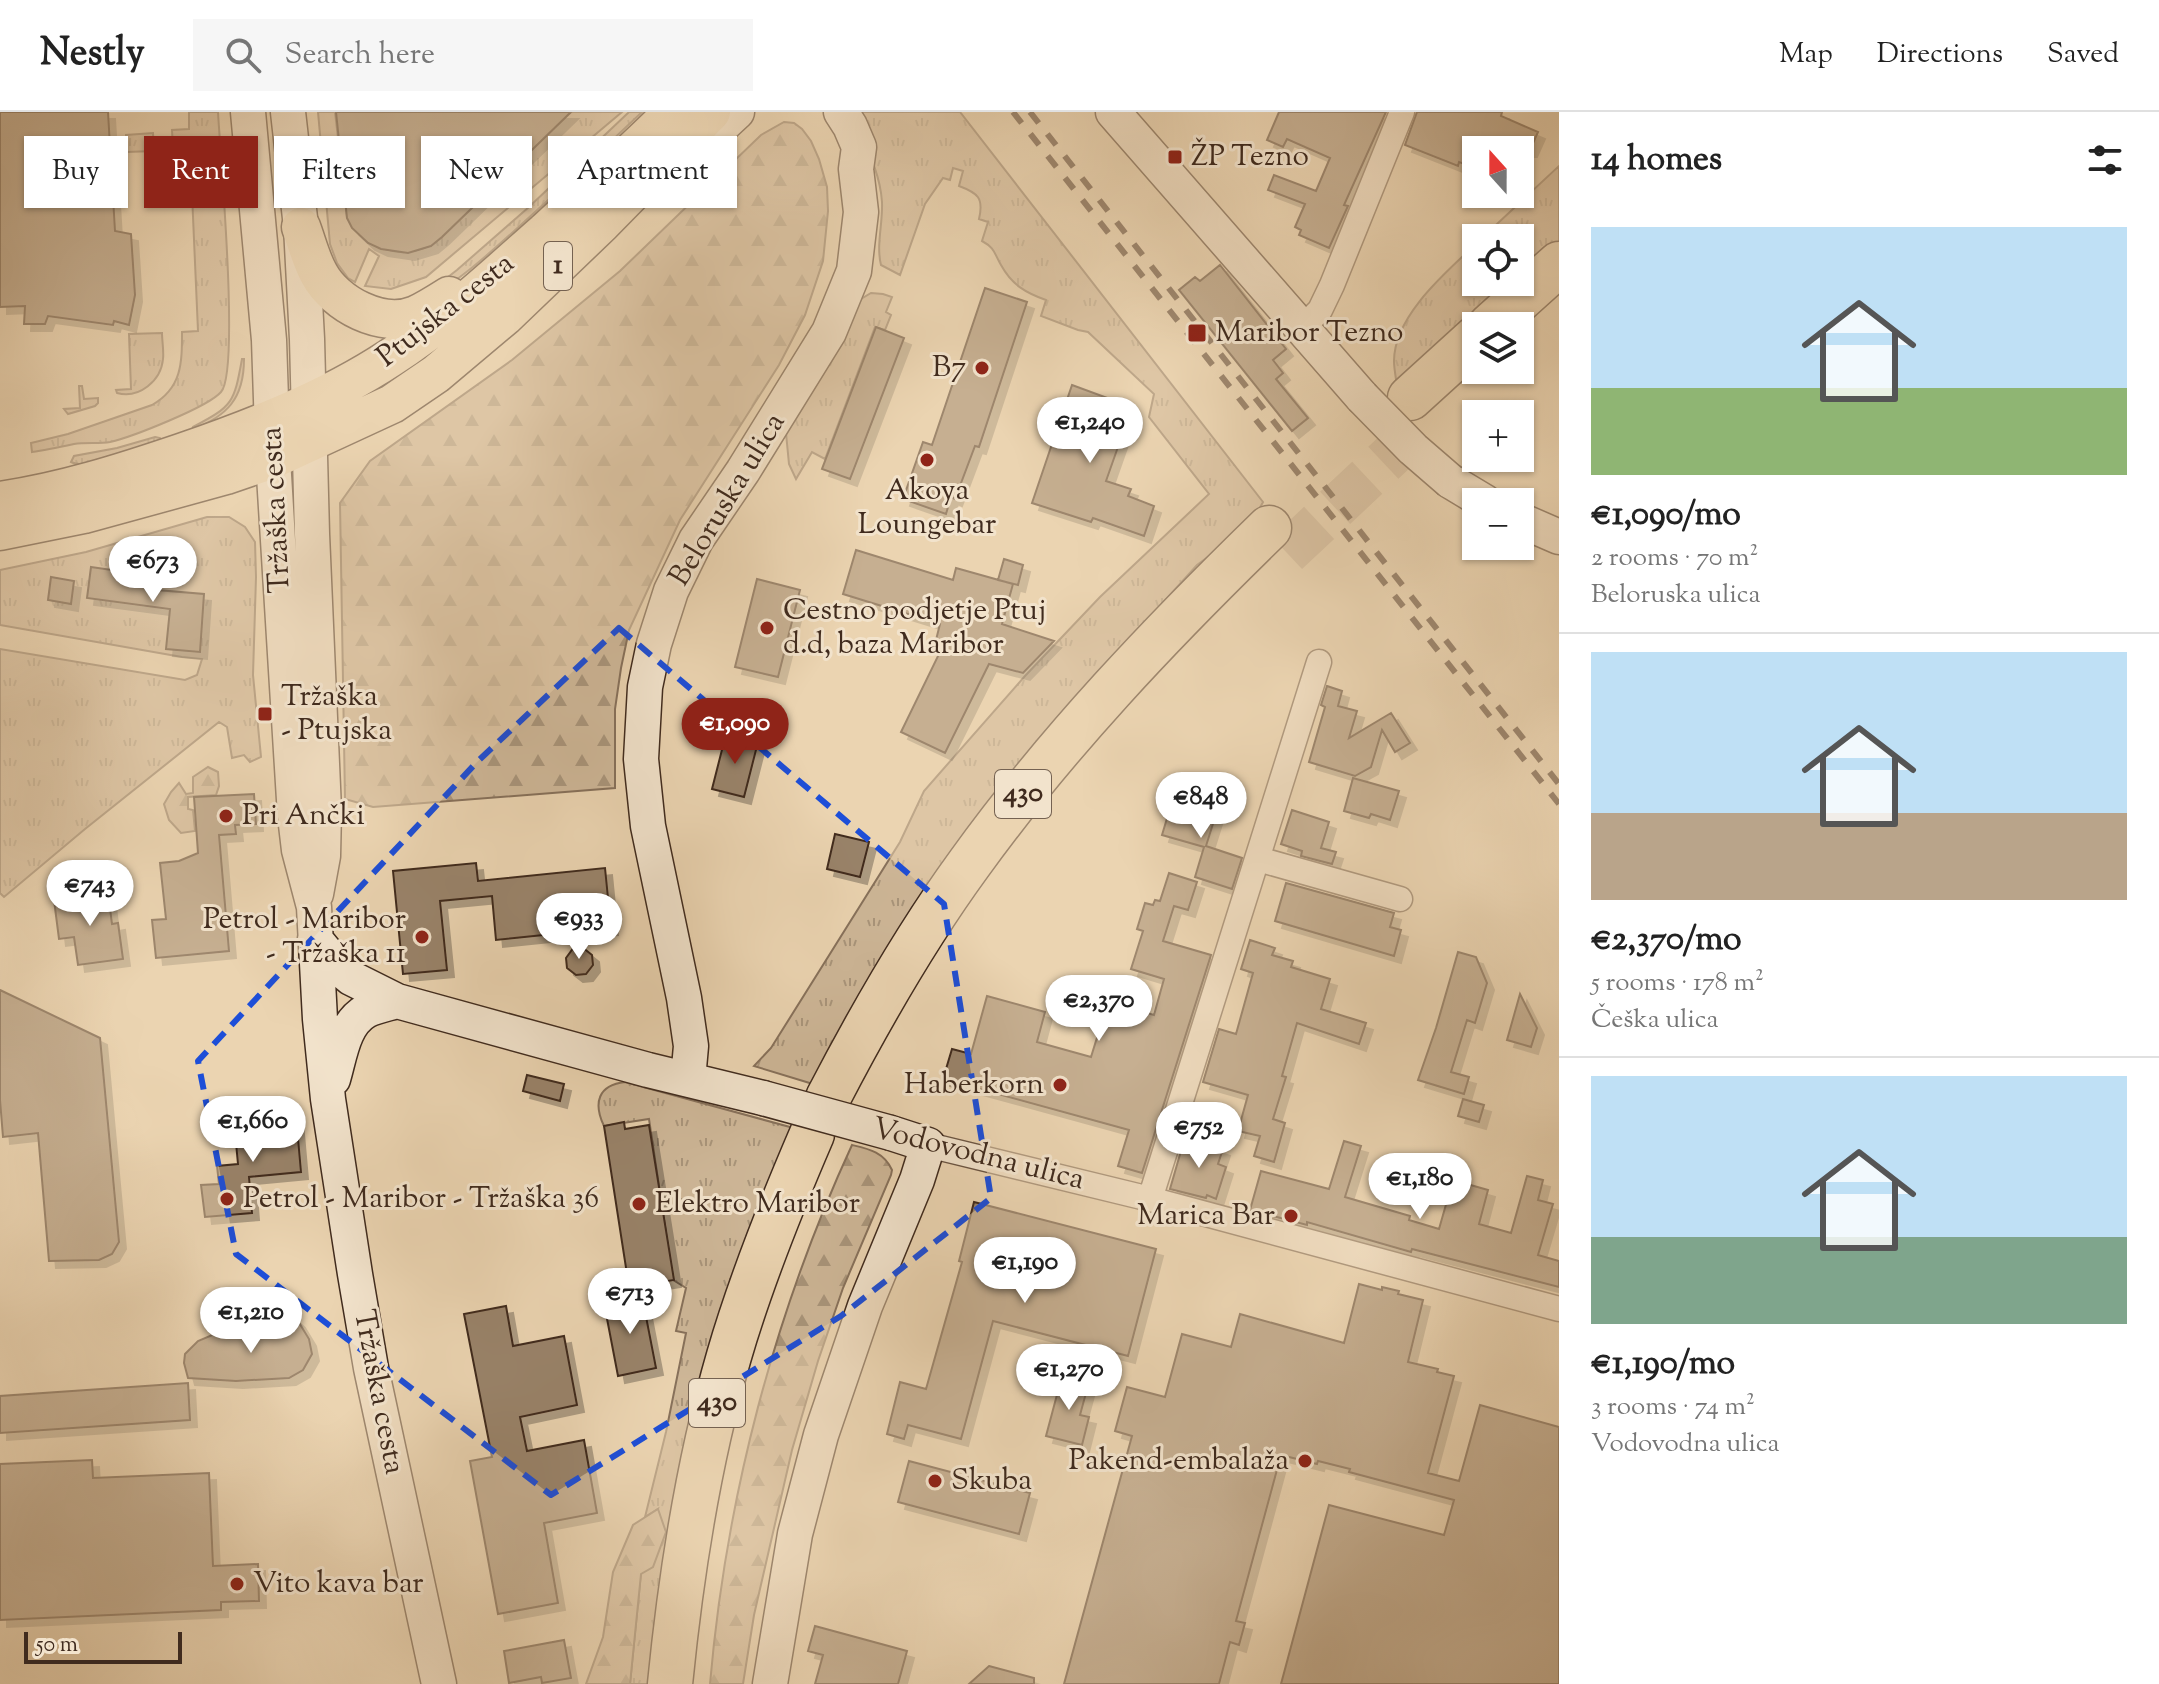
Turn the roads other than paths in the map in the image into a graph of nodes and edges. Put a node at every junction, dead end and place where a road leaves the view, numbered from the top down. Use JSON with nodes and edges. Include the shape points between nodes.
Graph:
{"nodes":[{"id":1,"x":248,"y":112,"type":"edge"},
{"id":2,"x":288,"y":112,"type":"edge"},
{"id":3,"x":673,"y":112,"type":"edge"},
{"id":4,"x":711,"y":112,"type":"edge"},
{"id":5,"x":737,"y":112,"type":"edge"},
{"id":6,"x":820,"y":112,"type":"edge"},
{"id":7,"x":841,"y":112,"type":"edge"},
{"id":8,"x":1113,"y":112,"type":"edge"},
{"id":9,"x":1402,"y":112,"type":"edge"},
{"id":10,"x":688,"y":136,"type":"edge"},
{"id":11,"x":712,"y":136,"type":"edge"},
{"id":12,"x":856,"y":169,"type":"junction"},
{"id":13,"x":616,"y":208,"type":"edge"},
{"id":14,"x":301,"y":227,"type":"junction"},
{"id":15,"x":1559,"y":264,"type":"edge"},
{"id":16,"x":495,"y":277,"type":"junction"},
{"id":17,"x":1559,"y":303,"type":"edge"},
{"id":18,"x":1506,"y":312,"type":"edge"},
{"id":19,"x":1534,"y":325,"type":"edge"},
{"id":20,"x":1302,"y":328,"type":"junction"},
{"id":21,"x":1462,"y":356,"type":"edge"},
{"id":22,"x":1462,"y":384,"type":"edge"},
{"id":23,"x":308,"y":401,"type":"junction"},
{"id":24,"x":271,"y":419,"type":"junction"},
{"id":25,"x":310,"y":442,"type":"junction"},
{"id":26,"x":273,"y":459,"type":"junction"},
{"id":27,"x":1462,"y":488,"type":"edge"},
{"id":28,"x":0,"y":501,"type":"edge"},
{"id":29,"x":1534,"y":526,"type":"edge"},
{"id":30,"x":0,"y":531,"type":"edge"},
{"id":31,"x":1559,"y":537,"type":"edge"},
{"id":32,"x":1278,"y":541,"type":"tunnel mouth"},
{"id":33,"x":1319,"y":662,"type":"dead end"},
{"id":34,"x":1258,"y":859,"type":"junction"},
{"id":35,"x":1400,"y":899,"type":"dead end"},
{"id":36,"x":314,"y":923,"type":"junction"},
{"id":37,"x":397,"y":1001,"type":"junction"},
{"id":38,"x":688,"y":1079,"type":"junction"},
{"id":39,"x":328,"y":1099,"type":"junction"},
{"id":40,"x":834,"y":1120,"type":"junction"},
{"id":41,"x":928,"y":1145,"type":"junction"},
{"id":42,"x":1150,"y":1199,"type":"junction"},
{"id":43,"x":1559,"y":1309,"type":"edge"},
{"id":44,"x":439,"y":1684,"type":"edge"},
{"id":45,"x":670,"y":1684,"type":"edge"},
{"id":46,"x":698,"y":1684,"type":"edge"},
{"id":47,"x":770,"y":1684,"type":"edge"}],
"edges":[{"from":1,"to":24,"type":"street","name":"Tržaška cesta"},
{"from":2,"to":14,"type":"street","name":"Tržaška cesta"},
{"from":3,"to":16,"type":"main road","name":"Ptujska cesta","number":"1"},
{"from":4,"to":10,"type":"main road","name":"Ptujska cesta","number":"1"},
{"from":5,"to":11,"type":"street","name":"Ptujska cesta"},
{"from":6,"to":12,"type":"street"},
{"from":7,"to":12,"type":"street","via":[[859,147]]},
{"from":8,"to":20,"type":"street"},
{"from":9,"to":20,"type":"street","via":[[1332,285],[1320,310]]},
{"from":12,"to":38,"type":"street","name":"Beloruska ulica","via":[[861,212],[854,271],[829,332],[696,540],[671,591],[645,687],[641,759],[646,814],[684,998],[691,1046]]},
{"from":13,"to":25,"type":"main road","name":"Ptujska cesta","number":"1","via":[[534,289],[410,394]]},
{"from":14,"to":16,"type":"main road","via":[[331,292],[371,316],[413,316],[470,283]]},
{"from":14,"to":23,"type":"street","name":"Tržaška cesta"},
{"from":15,"to":18,"type":"highway"},
{"from":16,"to":23,"type":"main road","name":"Ptujska cesta","number":"1","via":[[391,358]]},
{"from":17,"to":19,"type":"highway"},
{"from":20,"to":27,"type":"street","bridge":true,"via":[[1413,449]]},
{"from":21,"to":22,"type":"highway","via":[[1420,409]]},
{"from":23,"to":24,"type":"main road","name":"Ptujska cesta","number":"1"},
{"from":23,"to":25,"type":"street","name":"Tržaška cesta"},
{"from":24,"to":26,"type":"street","name":"Tržaška cesta"},
{"from":24,"to":28,"type":"main road","number":"1","via":[[78,485]]},
{"from":25,"to":26,"type":"main road","number":"1"},
{"from":25,"to":36,"type":"street","name":"Tržaška cesta","via":[[324,810]]},
{"from":26,"to":30,"type":"main road","number":"1","via":[[84,514]]},
{"from":26,"to":36,"type":"street","name":"Tržaška cesta","via":[[295,816]]},
{"from":29,"to":31,"type":"street"},
{"from":32,"to":40,"type":"highway","number":"430","via":[[1125,675],[1004,818],[877,1007]]},
{"from":33,"to":34,"type":"street"},
{"from":34,"to":35,"type":"street"},
{"from":34,"to":42,"type":"street"},
{"from":36,"to":37,"type":"street","name":"Vodovodna ulica","via":[[339,968]]},
{"from":36,"to":39,"type":"street","name":"Tržaška cesta"},
{"from":37,"to":38,"type":"street","name":"Vodovodna ulica"},
{"from":37,"to":39,"type":"street","via":[[366,1011],[352,1023]]},
{"from":38,"to":41,"type":"street","name":"Vodovodna ulica","bridge":true},
{"from":39,"to":44,"type":"street","name":"Tržaška cesta","via":[[371,1368]]},
{"from":40,"to":45,"type":"highway","number":"430","via":[[765,1248],[729,1355],[686,1550]]},
{"from":40,"to":46,"type":"highway","number":"430","via":[[745,1405],[712,1571]]},
{"from":41,"to":42,"type":"street","name":"Vodovodna ulica"},
{"from":41,"to":47,"type":"street","via":[[821,1435],[795,1534]]},
{"from":42,"to":43,"type":"street","name":"Vodovodna ulica"}]}
